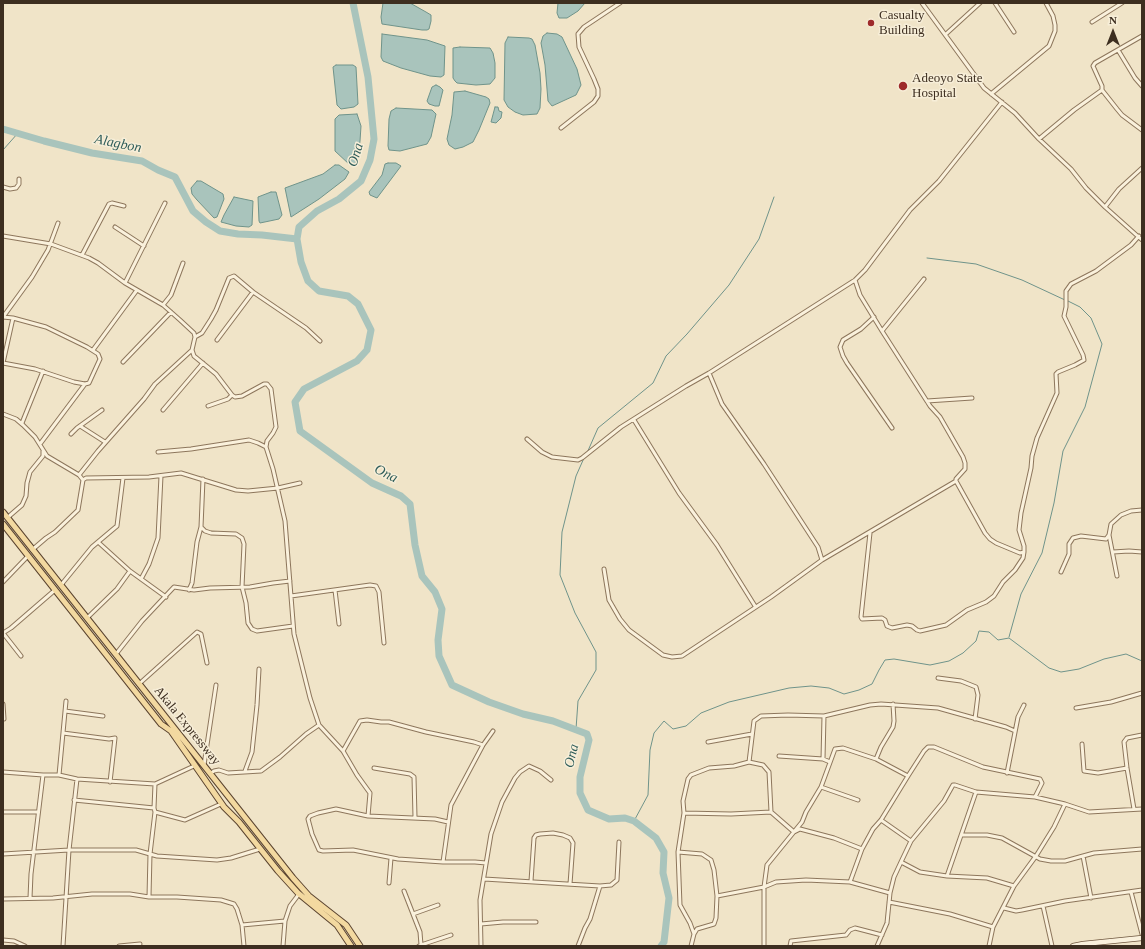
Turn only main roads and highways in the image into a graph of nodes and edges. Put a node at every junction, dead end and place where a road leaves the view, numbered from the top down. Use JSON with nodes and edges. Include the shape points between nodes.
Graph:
{"nodes":[{"id":1,"x":3,"y":512,"type":"edge"},
{"id":2,"x":3,"y":525,"type":"edge"},
{"id":3,"x":48,"y":569,"type":"junction"},
{"id":4,"x":42,"y":573,"type":"junction"},
{"id":5,"x":220,"y":784,"type":"junction"},
{"id":6,"x":211,"y":789,"type":"junction"},
{"id":7,"x":229,"y":796,"type":"junction"},
{"id":8,"x":223,"y":805,"type":"junction"},
{"id":9,"x":351,"y":946,"type":"edge"},
{"id":10,"x":360,"y":946,"type":"edge"}],
"edges":[{"from":1,"to":3,"type":"main road","name":"Akala Expressway"},
{"from":2,"to":4,"type":"main road","name":"Akala Expressway"},
{"from":3,"to":4,"type":"main road"},
{"from":3,"to":5,"type":"main road","name":"Akala Expressway"},
{"from":4,"to":6,"type":"main road","name":"Akala Expressway","via":[[161,724],[171,731]]},
{"from":5,"to":6,"type":"main road"},
{"from":5,"to":7,"type":"main road","name":"Akala Expressway"},
{"from":6,"to":8,"type":"main road","name":"Akala Expressway"},
{"from":7,"to":8,"type":"main road"},
{"from":7,"to":10,"type":"main road","name":"Akala Expressway","via":[[299,884],[346,925]]},
{"from":8,"to":9,"type":"main road","name":"Akala Expressway","via":[[299,894],[337,925]]}]}
